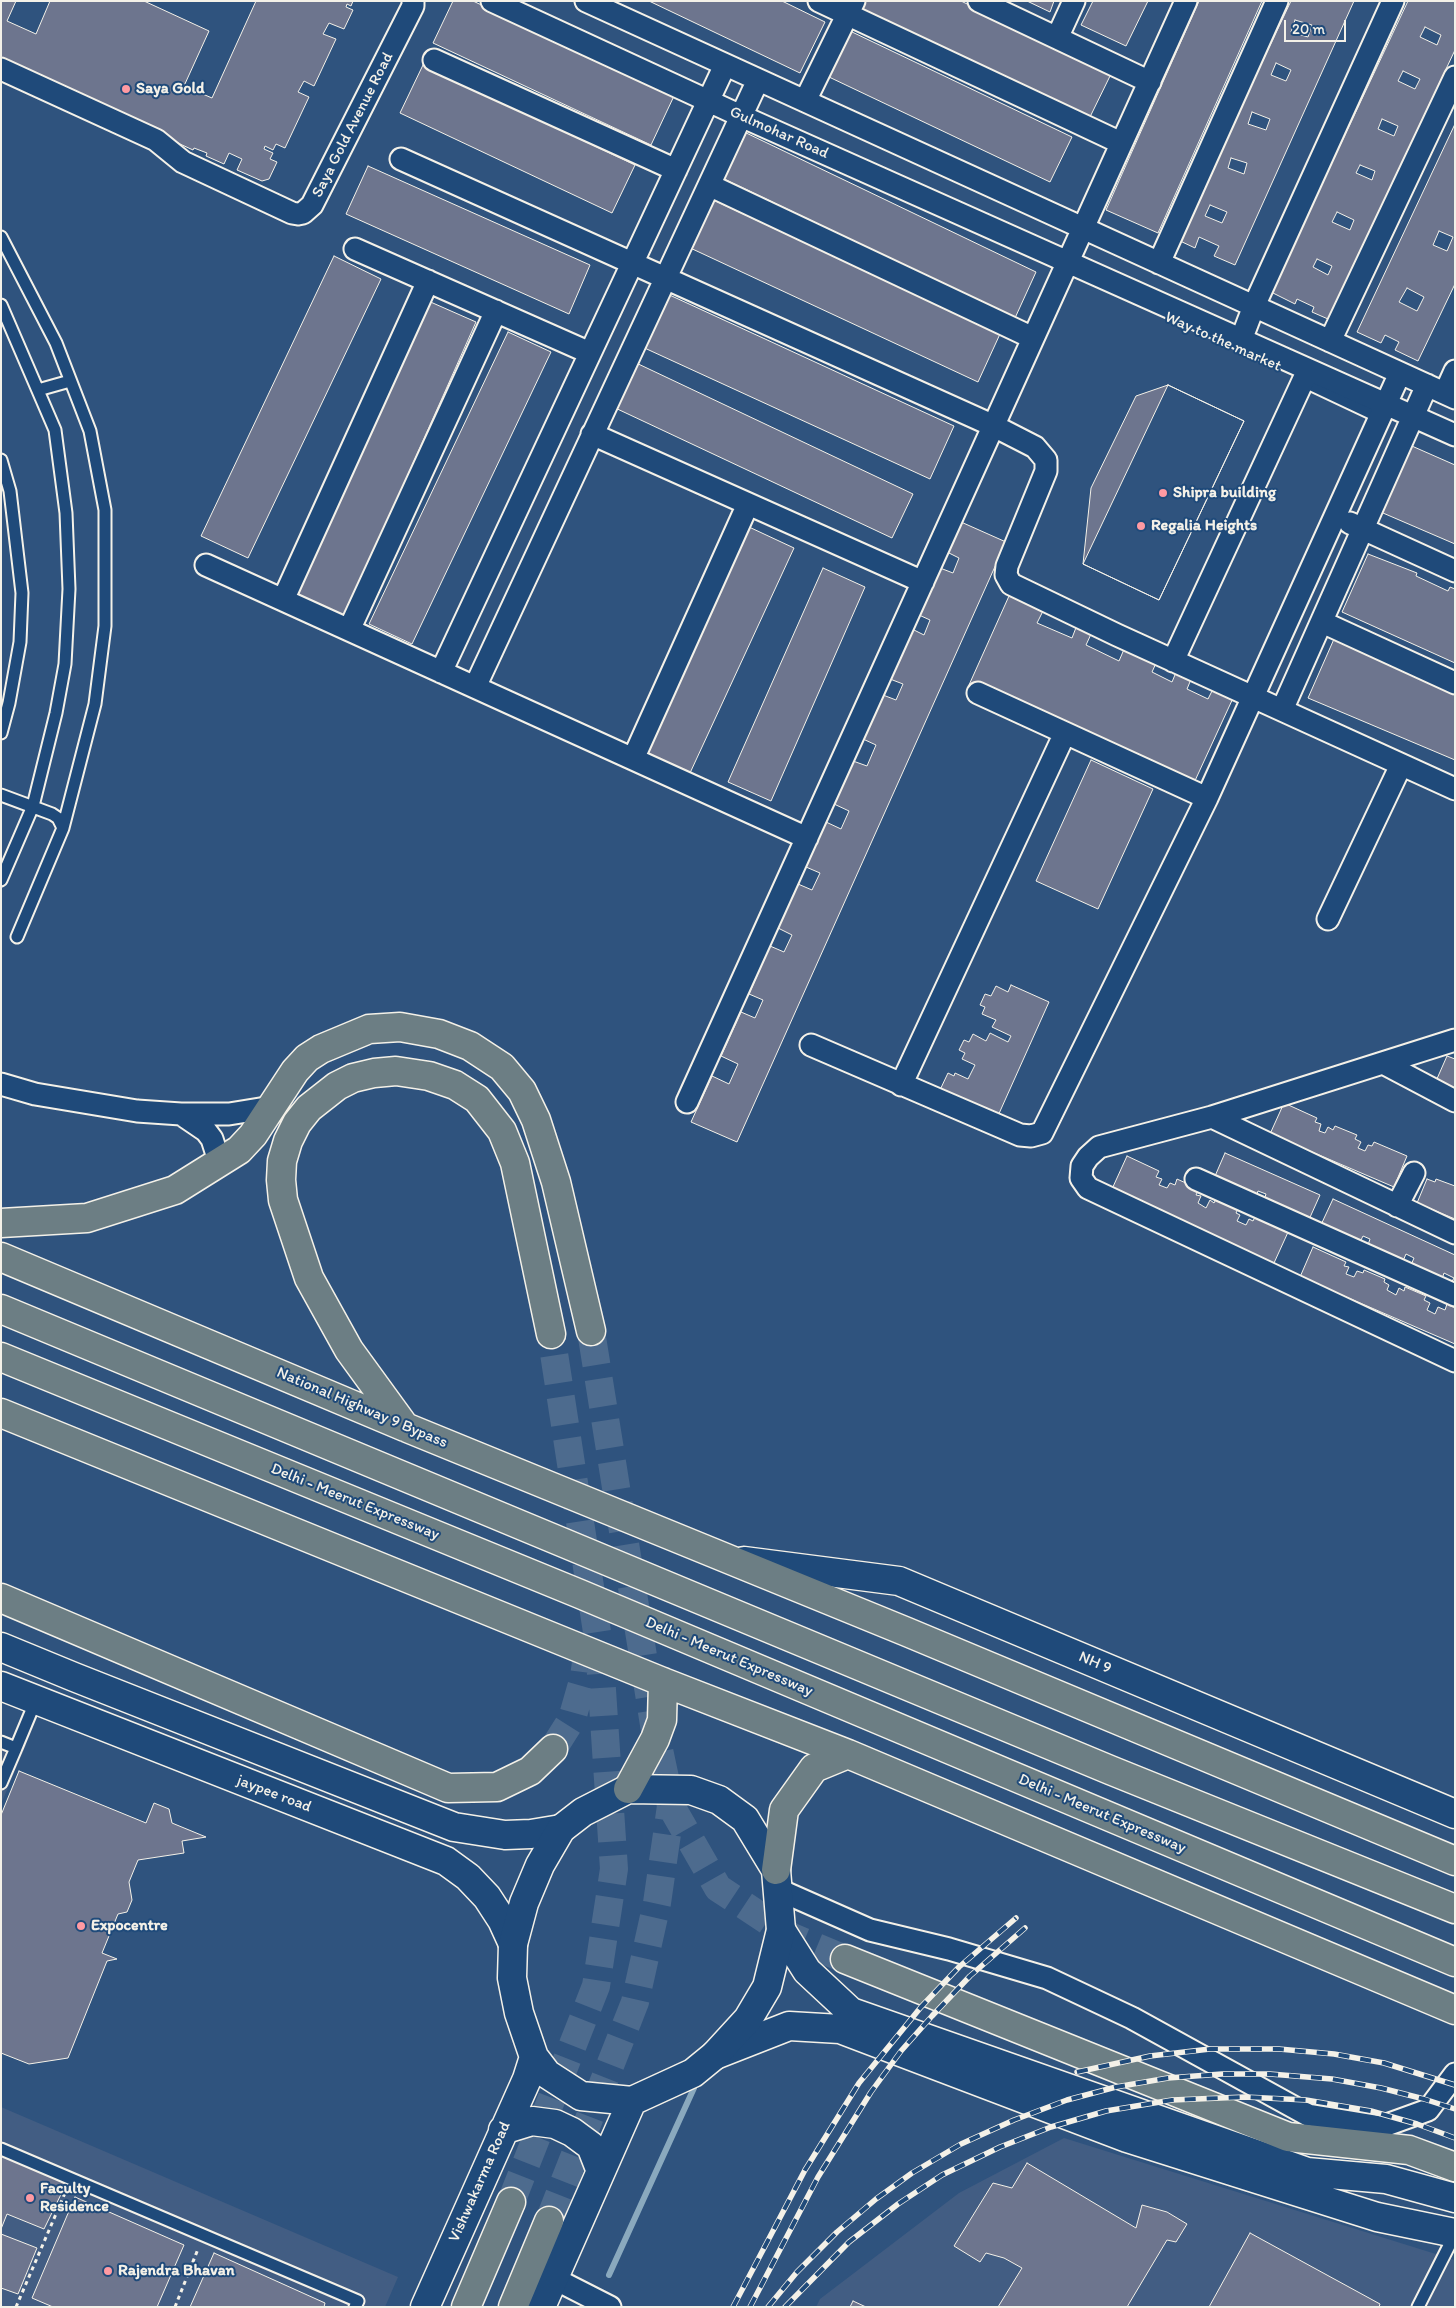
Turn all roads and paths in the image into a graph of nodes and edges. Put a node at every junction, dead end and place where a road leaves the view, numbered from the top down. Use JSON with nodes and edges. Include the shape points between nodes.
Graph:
{"nodes":[{"id":1,"x":413,"y":1,"type":"edge"},
{"id":2,"x":492,"y":1,"type":"edge"},
{"id":3,"x":586,"y":1,"type":"edge"},
{"id":4,"x":819,"y":1,"type":"edge"},
{"id":5,"x":1074,"y":1,"type":"edge"},
{"id":6,"x":1186,"y":1,"type":"edge"},
{"id":7,"x":1277,"y":1,"type":"edge"},
{"id":8,"x":1393,"y":1,"type":"edge"},
{"id":9,"x":984,"y":2,"type":"edge"},
{"id":10,"x":851,"y":8,"type":"edge"},
{"id":11,"x":1057,"y":38,"type":"junction"},
{"id":12,"x":434,"y":60,"type":"dead end"},
{"id":13,"x":726,"y":65,"type":"junction"},
{"id":14,"x":1,"y":69,"type":"edge"},
{"id":15,"x":1455,"y":77,"type":"edge"},
{"id":16,"x":758,"y":80,"type":"junction"},
{"id":17,"x":1150,"y":82,"type":"junction"},
{"id":18,"x":708,"y":101,"type":"junction"},
{"id":19,"x":805,"y":101,"type":"junction"},
{"id":20,"x":741,"y":116,"type":"junction"},
{"id":21,"x":1122,"y":143,"type":"junction"},
{"id":22,"x":401,"y":159,"type":"dead end"},
{"id":23,"x":676,"y":170,"type":"junction"},
{"id":24,"x":709,"y":185,"type":"junction"},
{"id":25,"x":1083,"y":228,"type":"junction"},
{"id":26,"x":1,"y":237,"type":"edge"},
{"id":27,"x":355,"y":249,"type":"dead end"},
{"id":28,"x":1159,"y":262,"type":"junction"},
{"id":29,"x":632,"y":264,"type":"junction"},
{"id":30,"x":1066,"y":266,"type":"junction"},
{"id":31,"x":665,"y":278,"type":"junction"},
{"id":32,"x":428,"y":281,"type":"junction"},
{"id":33,"x":1,"y":305,"type":"edge"},
{"id":34,"x":1254,"y":306,"type":"junction"},
{"id":35,"x":496,"y":311,"type":"junction"},
{"id":36,"x":1033,"y":338,"type":"junction"},
{"id":37,"x":1240,"y":340,"type":"junction"},
{"id":38,"x":1330,"y":341,"type":"junction"},
{"id":39,"x":590,"y":353,"type":"junction"},
{"id":40,"x":1455,"y":371,"type":"edge"},
{"id":41,"x":1400,"y":373,"type":"junction"},
{"id":42,"x":1306,"y":374,"type":"junction"},
{"id":43,"x":70,"y":381,"type":"junction"},
{"id":44,"x":38,"y":390,"type":"junction"},
{"id":45,"x":1442,"y":392,"type":"edge"},
{"id":46,"x":1384,"y":410,"type":"junction"},
{"id":47,"x":1413,"y":417,"type":"junction"},
{"id":48,"x":994,"y":426,"type":"junction"},
{"id":49,"x":592,"y":434,"type":"junction"},
{"id":50,"x":1455,"y":435,"type":"edge"},
{"id":51,"x":1,"y":460,"type":"edge"},
{"id":52,"x":748,"y":504,"type":"junction"},
{"id":53,"x":1335,"y":516,"type":"junction"},
{"id":54,"x":1363,"y":529,"type":"junction"},
{"id":55,"x":206,"y":565,"type":"dead end"},
{"id":56,"x":1455,"y":570,"type":"edge"},
{"id":57,"x":923,"y":582,"type":"junction"},
{"id":58,"x":283,"y":600,"type":"junction"},
{"id":59,"x":1322,"y":622,"type":"junction"},
{"id":60,"x":349,"y":630,"type":"junction"},
{"id":61,"x":1173,"y":661,"type":"junction"},
{"id":62,"x":441,"y":672,"type":"junction"},
{"id":63,"x":1455,"y":682,"type":"edge"},
{"id":64,"x":475,"y":687,"type":"junction"},
{"id":65,"x":978,"y":693,"type":"dead end"},
{"id":66,"x":1252,"y":697,"type":"junction"},
{"id":67,"x":1282,"y":710,"type":"junction"},
{"id":68,"x":1,"y":733,"type":"edge"},
{"id":69,"x":1065,"y":733,"type":"junction"},
{"id":70,"x":633,"y":759,"type":"junction"},
{"id":71,"x":1401,"y":765,"type":"junction"},
{"id":72,"x":1455,"y":789,"type":"edge"},
{"id":73,"x":1,"y":795,"type":"edge"},
{"id":74,"x":1206,"y":798,"type":"junction"},
{"id":75,"x":33,"y":806,"type":"junction"},
{"id":76,"x":63,"y":828,"type":"junction"},
{"id":77,"x":807,"y":838,"type":"junction"},
{"id":78,"x":1,"y":880,"type":"edge"},
{"id":79,"x":1328,"y":919,"type":"dead end"},
{"id":80,"x":17,"y":937,"type":"dead end"},
{"id":81,"x":1455,"y":1040,"type":"edge"},
{"id":82,"x":811,"y":1045,"type":"dead end"},
{"id":83,"x":1383,"y":1063,"type":"junction"},
{"id":84,"x":1,"y":1084,"type":"edge"},
{"id":85,"x":901,"y":1085,"type":"junction"},
{"id":86,"x":1455,"y":1101,"type":"edge"},
{"id":87,"x":687,"y":1102,"type":"dead end"},
{"id":88,"x":272,"y":1108,"type":"junction"},
{"id":89,"x":181,"y":1114,"type":"junction"},
{"id":90,"x":1212,"y":1117,"type":"junction"},
{"id":91,"x":220,"y":1164,"type":"junction"},
{"id":92,"x":1414,"y":1173,"type":"dead end"},
{"id":93,"x":1196,"y":1179,"type":"dead end"},
{"id":94,"x":1397,"y":1206,"type":"junction"},
{"id":95,"x":1,"y":1223,"type":"edge"},
{"id":96,"x":1455,"y":1233,"type":"edge"},
{"id":97,"x":1,"y":1257,"type":"edge"},
{"id":98,"x":1455,"y":1295,"type":"edge"},
{"id":99,"x":1,"y":1309,"type":"edge"},
{"id":100,"x":591,"y":1331,"type":"tunnel mouth"},
{"id":101,"x":551,"y":1334,"type":"tunnel mouth"},
{"id":102,"x":1,"y":1357,"type":"edge"},
{"id":103,"x":1455,"y":1361,"type":"edge"},
{"id":104,"x":1,"y":1412,"type":"edge"},
{"id":105,"x":405,"y":1427,"type":"junction"},
{"id":106,"x":723,"y":1558,"type":"junction"},
{"id":107,"x":1,"y":1598,"type":"edge"},
{"id":108,"x":1,"y":1647,"type":"edge"},
{"id":109,"x":71,"y":1676,"type":"junction"},
{"id":110,"x":663,"y":1682,"type":"junction"},
{"id":111,"x":1,"y":1686,"type":"edge"},
{"id":112,"x":47,"y":1705,"type":"junction"},
{"id":113,"x":1,"y":1742,"type":"edge"},
{"id":114,"x":16,"y":1748,"type":"junction"},
{"id":115,"x":553,"y":1749,"type":"tunnel mouth"},
{"id":116,"x":848,"y":1754,"type":"junction"},
{"id":117,"x":1,"y":1783,"type":"edge"},
{"id":118,"x":628,"y":1789,"type":"junction"},
{"id":119,"x":1455,"y":1814,"type":"edge"},
{"id":120,"x":561,"y":1829,"type":"junction"},
{"id":121,"x":1455,"y":1861,"type":"edge"},
{"id":122,"x":776,"y":1879,"type":"junction"},
{"id":123,"x":1455,"y":1909,"type":"edge"},
{"id":124,"x":781,"y":1930,"type":"junction"},
{"id":125,"x":513,"y":1944,"type":"junction"},
{"id":126,"x":846,"y":1959,"type":"tunnel mouth"},
{"id":127,"x":1455,"y":1962,"type":"edge"},
{"id":128,"x":1455,"y":2010,"type":"edge"},
{"id":129,"x":715,"y":2055,"type":"junction"},
{"id":130,"x":534,"y":2057,"type":"junction"},
{"id":131,"x":1455,"y":2074,"type":"edge"},
{"id":132,"x":632,"y":2101,"type":"junction"},
{"id":133,"x":502,"y":2130,"type":"junction"},
{"id":134,"x":1,"y":2149,"type":"edge"},
{"id":135,"x":1455,"y":2167,"type":"edge"},
{"id":136,"x":600,"y":2169,"type":"junction"},
{"id":137,"x":72,"y":2178,"type":"junction"},
{"id":138,"x":1455,"y":2198,"type":"edge"},
{"id":139,"x":511,"y":2202,"type":"tunnel mouth"},
{"id":140,"x":550,"y":2221,"type":"tunnel mouth"},
{"id":141,"x":1455,"y":2233,"type":"edge"},
{"id":142,"x":204,"y":2235,"type":"junction"},
{"id":143,"x":553,"y":2278,"type":"junction"},
{"id":144,"x":16,"y":2307,"type":"edge"},
{"id":145,"x":175,"y":2307,"type":"edge"},
{"id":146,"x":355,"y":2307,"type":"edge"},
{"id":147,"x":425,"y":2307,"type":"edge"},
{"id":148,"x":466,"y":2307,"type":"edge"},
{"id":149,"x":513,"y":2307,"type":"edge"},
{"id":150,"x":541,"y":2307,"type":"edge"},
{"id":151,"x":610,"y":2307,"type":"edge"},
{"id":152,"x":1418,"y":2307,"type":"edge"}],
"edges":[{"from":1,"to":14,"type":"street","name":"Saya Gold Avenue Road","via":[[312,205],[298,214],[183,162],[156,140]]},
{"from":2,"to":18,"type":"street","name":"Gulmohar Road"},
{"from":3,"to":13,"type":"street"},
{"from":4,"to":10,"type":"street"},
{"from":5,"to":11,"type":"street"},
{"from":6,"to":17,"type":"street"},
{"from":7,"to":28,"type":"street"},
{"from":8,"to":34,"type":"street"},
{"from":9,"to":11,"type":"street"},
{"from":10,"to":19,"type":"street"},
{"from":10,"to":21,"type":"street"},
{"from":11,"to":17,"type":"street"},
{"from":12,"to":23,"type":"street"},
{"from":13,"to":16,"type":"street"},
{"from":13,"to":18,"type":"street"},
{"from":15,"to":38,"type":"street"},
{"from":16,"to":19,"type":"street"},
{"from":16,"to":20,"type":"street"},
{"from":17,"to":21,"type":"street"},
{"from":18,"to":20,"type":"street","name":"Gulmohar Road"},
{"from":18,"to":23,"type":"street"},
{"from":19,"to":25,"type":"street"},
{"from":20,"to":24,"type":"street"},
{"from":20,"to":30,"type":"street","name":"Gulmohar Road"},
{"from":21,"to":25,"type":"street"},
{"from":22,"to":29,"type":"street"},
{"from":23,"to":29,"type":"street"},
{"from":24,"to":31,"type":"street"},
{"from":24,"to":36,"type":"street"},
{"from":25,"to":28,"type":"street"},
{"from":25,"to":30,"type":"street"},
{"from":26,"to":43,"type":"lane","via":[[56,343]]},
{"from":27,"to":32,"type":"street"},
{"from":28,"to":34,"type":"street"},
{"from":29,"to":31,"type":"street"},
{"from":29,"to":39,"type":"street"},
{"from":30,"to":36,"type":"street"},
{"from":30,"to":37,"type":"street","name":"Gulmohar Road"},
{"from":30,"to":42,"type":"street","name":"Way to the market","via":[[1144,307],[1262,359]]},
{"from":31,"to":48,"type":"street"},
{"from":31,"to":49,"type":"street"},
{"from":32,"to":35,"type":"street"},
{"from":32,"to":58,"type":"street"},
{"from":33,"to":44,"type":"lane"},
{"from":34,"to":37,"type":"street"},
{"from":34,"to":38,"type":"street"},
{"from":35,"to":39,"type":"street"},
{"from":35,"to":60,"type":"street"},
{"from":36,"to":48,"type":"street"},
{"from":37,"to":42,"type":"street","name":"Gulmohar Road"},
{"from":38,"to":41,"type":"street"},
{"from":39,"to":62,"type":"street"},
{"from":40,"to":45,"type":"street"},
{"from":41,"to":45,"type":"street"},
{"from":41,"to":46,"type":"street"},
{"from":42,"to":46,"type":"street","name":"Gulmohar Road"},
{"from":42,"to":61,"type":"street"},
{"from":43,"to":44,"type":"lane"},
{"from":43,"to":76,"type":"lane","via":[[90,431],[105,510],[104,626],[95,704]]},
{"from":44,"to":75,"type":"lane","via":[[55,430],[66,513],[69,589],[65,664]]},
{"from":45,"to":47,"type":"street"},
{"from":46,"to":47,"type":"street","name":"Gulmohar Road"},
{"from":46,"to":53,"type":"street"},
{"from":47,"to":50,"type":"street","name":"Gulmohar Road"},
{"from":47,"to":54,"type":"street"},
{"from":48,"to":57,"type":"street"},
{"from":48,"to":61,"type":"street","via":[[1035,447],[1046,460],[1046,470],[1006,566],[1011,584]]},
{"from":49,"to":52,"type":"street"},
{"from":49,"to":64,"type":"street"},
{"from":51,"to":68,"type":"lane","via":[[10,491],[22,593],[20,642]]},
{"from":52,"to":57,"type":"street"},
{"from":52,"to":70,"type":"street"},
{"from":53,"to":54,"type":"street"},
{"from":53,"to":66,"type":"street"},
{"from":54,"to":56,"type":"street"},
{"from":54,"to":59,"type":"street"},
{"from":55,"to":58,"type":"street"},
{"from":57,"to":77,"type":"street"},
{"from":58,"to":60,"type":"street"},
{"from":59,"to":63,"type":"street"},
{"from":59,"to":67,"type":"street"},
{"from":60,"to":62,"type":"street"},
{"from":61,"to":66,"type":"street"},
{"from":62,"to":64,"type":"street"},
{"from":64,"to":70,"type":"street"},
{"from":65,"to":69,"type":"street"},
{"from":66,"to":67,"type":"street"},
{"from":66,"to":74,"type":"street"},
{"from":67,"to":71,"type":"street"},
{"from":69,"to":74,"type":"street"},
{"from":69,"to":85,"type":"street"},
{"from":70,"to":77,"type":"street"},
{"from":71,"to":72,"type":"street"},
{"from":71,"to":79,"type":"street"},
{"from":73,"to":75,"type":"lane"},
{"from":74,"to":85,"type":"street","via":[[1042,1133],[1020,1135]]},
{"from":75,"to":76,"type":"lane","via":[[58,818]]},
{"from":75,"to":78,"type":"lane"},
{"from":76,"to":80,"type":"lane"},
{"from":77,"to":87,"type":"street"},
{"from":81,"to":83,"type":"street"},
{"from":82,"to":85,"type":"street"},
{"from":83,"to":86,"type":"street"},
{"from":83,"to":90,"type":"street"},
{"from":84,"to":89,"type":"street","via":[[89,1104],[137,1112]]},
{"from":88,"to":89,"type":"street","via":[[229,1114]]},
{"from":88,"to":91,"type":"highway","via":[[253,1135]]},
{"from":88,"to":100,"type":"highway","via":[[307,1058],[369,1029],[400,1027],[439,1034],[470,1046],[502,1067],[522,1091],[536,1120],[556,1182]]},
{"from":89,"to":91,"type":"street","via":[[206,1131]]},
{"from":90,"to":94,"type":"street"},
{"from":90,"to":103,"type":"street","via":[[1099,1146],[1082,1166],[1082,1178],[1088,1188]]},
{"from":91,"to":95,"type":"highway","via":[[175,1190],[87,1218]]},
{"from":92,"to":94,"type":"street"},
{"from":93,"to":98,"type":"street"},
{"from":94,"to":96,"type":"street"},
{"from":97,"to":105,"type":"highway","name":"National Highway 9 Bypass"},
{"from":99,"to":123,"type":"highway","via":[[1101,1766]]},
{"from":101,"to":105,"type":"highway","via":[[515,1163],[502,1131],[477,1099],[455,1085],[428,1076],[396,1071],[353,1078],[329,1092],[309,1108],[288,1141],[280,1180],[283,1200],[309,1278],[349,1350]]},
{"from":102,"to":127,"type":"highway","name":"Delhi - Meerut Expressway","via":[[580,1594]]},
{"from":104,"to":110,"type":"highway"},
{"from":105,"to":106,"type":"highway","name":"National Highway 9 Bypass"},
{"from":106,"to":119,"type":"street","name":"NH 9","via":[[899,1581]]},
{"from":106,"to":121,"type":"highway","name":"National Highway 9 Bypass"},
{"from":107,"to":115,"type":"highway","via":[[448,1788],[497,1787],[530,1771]]},
{"from":108,"to":109,"type":"street"},
{"from":109,"to":112,"type":"street"},
{"from":109,"to":120,"type":"street","via":[[454,1827],[505,1835]]},
{"from":110,"to":116,"type":"highway"},
{"from":110,"to":118,"type":"highway","via":[[662,1720]]},
{"from":111,"to":112,"type":"street","name":"jaypee road"},
{"from":112,"to":114,"type":"lane"},
{"from":112,"to":125,"type":"street","name":"jaypee road","via":[[446,1861],[487,1897]]},
{"from":113,"to":114,"type":"lane"},
{"from":114,"to":117,"type":"lane"},
{"from":116,"to":122,"type":"highway","via":[[814,1768],[784,1810]]},
{"from":116,"to":128,"type":"highway"},
{"from":118,"to":120,"type":"street","via":[[583,1812]]},
{"from":118,"to":122,"type":"street","via":[[691,1790],[719,1800],[745,1819]]},
{"from":120,"to":125,"type":"street","via":[[540,1865]]},
{"from":122,"to":124,"type":"street"},
{"from":122,"to":131,"type":"street","via":[[870,1930],[1047,1978],[1132,2018],[1308,2115],[1381,2128],[1428,2110]]},
{"from":124,"to":129,"type":"street","via":[[766,1988],[748,2019]]},
{"from":124,"to":138,"type":"street","via":[[807,1971],[852,2012],[1307,2172],[1386,2179]]},
{"from":125,"to":130,"type":"street","via":[[512,1978],[519,2013]]},
{"from":126,"to":135,"type":"highway","via":[[1288,2137],[1409,2150]]},
{"from":129,"to":132,"type":"street","via":[[693,2073]]},
{"from":129,"to":141,"type":"street","via":[[788,2026],[840,2029],[1126,2138],[1377,2217]]},
{"from":130,"to":132,"type":"street","via":[[547,2074],[581,2096]]},
{"from":130,"to":133,"type":"street","name":"Vishwakarma Road"},
{"from":132,"to":136,"type":"street"},
{"from":133,"to":136,"type":"street","via":[[532,2121],[555,2124],[591,2146]]},
{"from":133,"to":147,"type":"street","name":"Vishwakarma Road"},
{"from":134,"to":137,"type":"lane"},
{"from":136,"to":143,"type":"street"},
{"from":137,"to":142,"type":"lane"},
{"from":137,"to":144,"type":"path"},
{"from":139,"to":148,"type":"highway"},
{"from":140,"to":149,"type":"highway"},
{"from":141,"to":152,"type":"lane"},
{"from":142,"to":145,"type":"path"},
{"from":142,"to":146,"type":"lane","via":[[358,2301]]},
{"from":143,"to":150,"type":"street"},
{"from":143,"to":151,"type":"street"}]}
